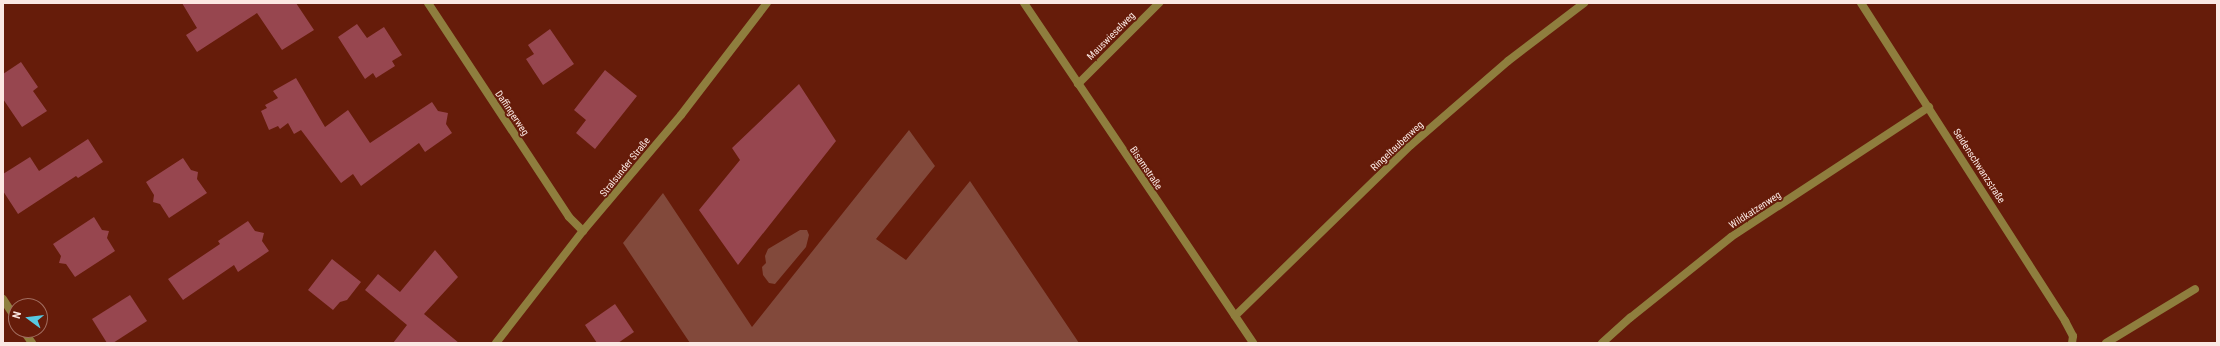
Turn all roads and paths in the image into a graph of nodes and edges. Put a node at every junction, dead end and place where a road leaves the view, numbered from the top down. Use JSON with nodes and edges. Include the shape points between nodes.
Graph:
{"nodes":[{"id":1,"x":428,"y":3,"type":"edge"},
{"id":2,"x":767,"y":3,"type":"edge"},
{"id":3,"x":1024,"y":3,"type":"edge"},
{"id":4,"x":1159,"y":3,"type":"edge"},
{"id":5,"x":1584,"y":3,"type":"edge"},
{"id":6,"x":1860,"y":3,"type":"edge"},
{"id":7,"x":1078,"y":84,"type":"junction"},
{"id":8,"x":1929,"y":107,"type":"junction"},
{"id":9,"x":583,"y":231,"type":"junction"},
{"id":10,"x":2195,"y":289,"type":"dead end"},
{"id":11,"x":1235,"y":316,"type":"junction"},
{"id":12,"x":496,"y":343,"type":"edge"},
{"id":13,"x":1253,"y":343,"type":"edge"},
{"id":14,"x":1602,"y":343,"type":"edge"},
{"id":15,"x":2072,"y":343,"type":"edge"},
{"id":16,"x":2106,"y":343,"type":"edge"}],
"edges":[{"from":1,"to":9,"type":"street","name":"Daffingerweg","via":[[570,217]]},
{"from":2,"to":9,"type":"street","name":"Stralsunder Straße","via":[[681,115]]},
{"from":3,"to":7,"type":"street","name":"Bisamstraße"},
{"from":4,"to":7,"type":"street","name":"Mauswieselweg"},
{"from":5,"to":11,"type":"street","name":"Ringeltaubenweg","via":[[1508,61],[1411,145]]},
{"from":6,"to":8,"type":"street","name":"Seidenschwanzstraße"},
{"from":7,"to":11,"type":"street","name":"Bisamstraße"},
{"from":8,"to":14,"type":"street","name":"Wildkatzenweg","via":[[1731,237]]},
{"from":8,"to":15,"type":"street","name":"Seidenschwanzstraße","via":[[2066,321],[2073,336]]},
{"from":9,"to":12,"type":"street","name":"Stralsunder Straße"},
{"from":10,"to":16,"type":"street"},
{"from":11,"to":13,"type":"street","name":"Bisamstraße"}]}
